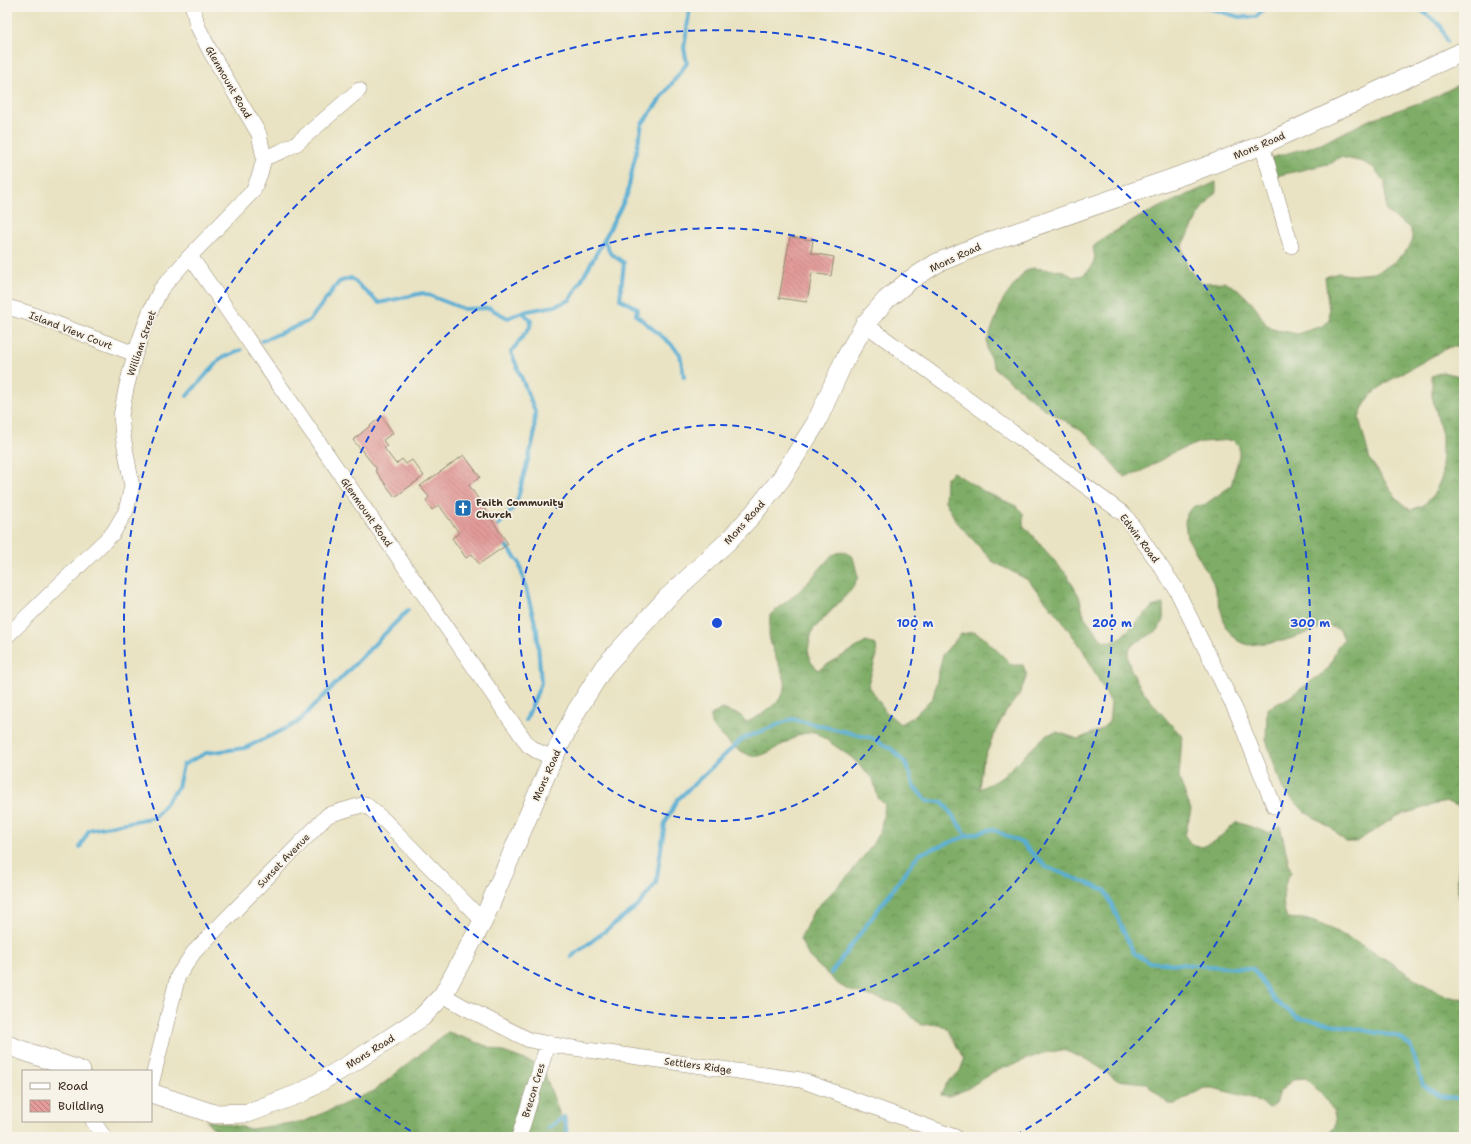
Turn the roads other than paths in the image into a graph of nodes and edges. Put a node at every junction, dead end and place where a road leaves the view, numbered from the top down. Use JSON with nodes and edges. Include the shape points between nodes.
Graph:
{"nodes":[{"id":1,"x":193,"y":7,"type":"edge"},
{"id":2,"x":1464,"y":51,"type":"edge"},
{"id":3,"x":359,"y":90,"type":"dead end"},
{"id":4,"x":1262,"y":145,"type":"junction"},
{"id":5,"x":264,"y":158,"type":"junction"},
{"id":6,"x":1291,"y":246,"type":"dead end"},
{"id":7,"x":190,"y":256,"type":"junction"},
{"id":8,"x":7,"y":307,"type":"edge"},
{"id":9,"x":865,"y":324,"type":"junction"},
{"id":10,"x":135,"y":354,"type":"junction"},
{"id":11,"x":7,"y":636,"type":"edge"},
{"id":12,"x":553,"y":758,"type":"junction"},
{"id":13,"x":1274,"y":806,"type":"dead end"},
{"id":14,"x":483,"y":921,"type":"junction"},
{"id":15,"x":442,"y":995,"type":"junction"},
{"id":16,"x":548,"y":1043,"type":"junction"},
{"id":17,"x":7,"y":1045,"type":"edge"},
{"id":18,"x":74,"y":1070,"type":"edge"},
{"id":19,"x":152,"y":1081,"type":"edge"},
{"id":20,"x":152,"y":1093,"type":"edge"},
{"id":21,"x":94,"y":1122,"type":"edge"},
{"id":22,"x":104,"y":1137,"type":"edge"},
{"id":23,"x":519,"y":1137,"type":"edge"},
{"id":24,"x":955,"y":1137,"type":"edge"}],
"edges":[{"from":1,"to":5,"type":"street","name":"Glenmount Road","via":[[197,25],[259,134]]},
{"from":2,"to":4,"type":"main road","name":"Mons Road"},
{"from":3,"to":5,"type":"street","via":[[297,143]]},
{"from":4,"to":6,"type":"street"},
{"from":4,"to":9,"type":"main road","name":"Mons Road","via":[[983,244],[937,263],[910,280],[886,300]]},
{"from":5,"to":7,"type":"street","name":"William Street","via":[[253,191]]},
{"from":7,"to":10,"type":"street","name":"William Street","via":[[161,289]]},
{"from":7,"to":12,"type":"street","name":"Glenmount Road","via":[[528,745]]},
{"from":8,"to":10,"type":"street","name":"Island View Court"},
{"from":9,"to":12,"type":"main road","name":"Mons Road","via":[[844,361],[816,423],[781,480],[728,541],[667,598],[604,667],[577,710]]},
{"from":9,"to":13,"type":"street","name":"Edwin Road","via":[[1125,515],[1175,587],[1237,713]]},
{"from":10,"to":11,"type":"street","name":"William Street","via":[[122,416],[132,486],[126,511],[113,533]]},
{"from":12,"to":14,"type":"main road","name":"Mons Road"},
{"from":14,"to":15,"type":"main road","name":"Mons Road"},
{"from":14,"to":19,"type":"street","name":"Sunset Avenue","via":[[386,822],[365,804],[328,815],[194,952],[178,976]]},
{"from":15,"to":16,"type":"street","name":"Settlers Ridge","via":[[529,1040]]},
{"from":15,"to":20,"type":"main road","name":"Mons Road","via":[[422,1017],[355,1061],[301,1093],[248,1113],[214,1114]]},
{"from":16,"to":23,"type":"street","name":"Brecon Cres"},
{"from":16,"to":24,"type":"street","name":"Settlers Ridge","via":[[801,1080]]},
{"from":17,"to":18,"type":"main road"},
{"from":21,"to":22,"type":"street"}]}
